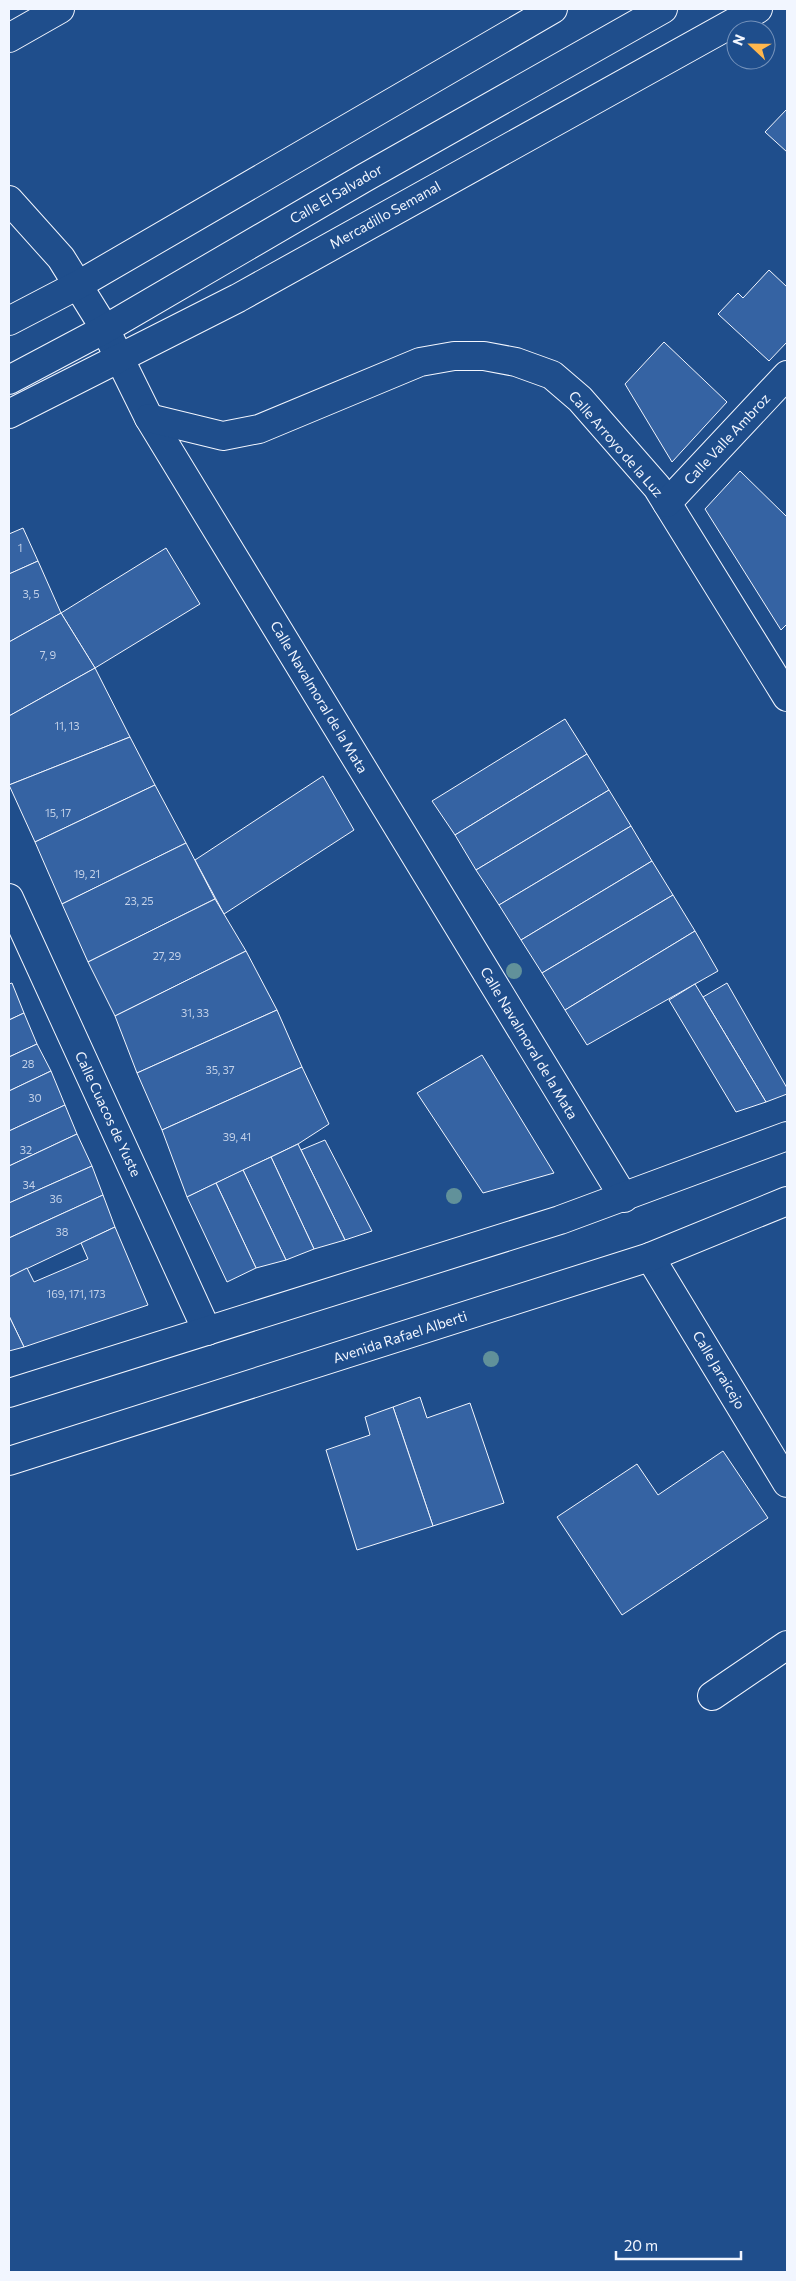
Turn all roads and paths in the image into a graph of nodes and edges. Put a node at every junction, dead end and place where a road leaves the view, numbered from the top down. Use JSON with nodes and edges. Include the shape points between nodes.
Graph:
{"nodes":[{"id":1,"x":60,"y":9,"type":"edge"},
{"id":2,"x":552,"y":9,"type":"edge"},
{"id":3,"x":663,"y":9,"type":"edge"},
{"id":4,"x":758,"y":9,"type":"edge"},
{"id":5,"x":9,"y":38,"type":"edge"},
{"id":6,"x":9,"y":200,"type":"edge"},
{"id":7,"x":78,"y":285,"type":"junction"},
{"id":8,"x":9,"y":321,"type":"edge"},
{"id":9,"x":105,"y":329,"type":"junction"},
{"id":10,"x":120,"y":358,"type":"junction"},
{"id":11,"x":787,"y":375,"type":"edge"},
{"id":12,"x":9,"y":380,"type":"edge"},
{"id":13,"x":9,"y":414,"type":"edge"},
{"id":14,"x":149,"y":418,"type":"junction"},
{"id":15,"x":667,"y":502,"type":"junction"},
{"id":16,"x":787,"y":697,"type":"edge"},
{"id":17,"x":9,"y":898,"type":"edge"},
{"id":18,"x":787,"y":1136,"type":"edge"},
{"id":19,"x":624,"y":1198,"type":"junction"},
{"id":20,"x":787,"y":1201,"type":"edge"},
{"id":21,"x":650,"y":1258,"type":"junction"},
{"id":22,"x":207,"y":1330,"type":"junction"},
{"id":23,"x":9,"y":1393,"type":"edge"},
{"id":24,"x":9,"y":1461,"type":"edge"},
{"id":25,"x":787,"y":1483,"type":"edge"},
{"id":26,"x":787,"y":1645,"type":"edge"},
{"id":27,"x":712,"y":1696,"type":"dead end"}],
"edges":[{"from":1,"to":5,"type":"street"},
{"from":2,"to":7,"type":"street"},
{"from":3,"to":9,"type":"street","name":"Calle El Salvador"},
{"from":4,"to":10,"type":"street","name":"Mercadillo Semanal","via":[[238,298]]},
{"from":6,"to":7,"type":"street","name":"Calle Navalmoral de la Mata","via":[[61,258]]},
{"from":7,"to":8,"type":"street"},
{"from":7,"to":9,"type":"street","name":"Calle Navalmoral de la Mata"},
{"from":9,"to":10,"type":"street","name":"Calle Navalmoral de la Mata"},
{"from":9,"to":12,"type":"street","name":"Calle El Salvador"},
{"from":10,"to":13,"type":"street","name":"Mercadillo Semanal"},
{"from":10,"to":14,"type":"street","name":"Calle Navalmoral de la Mata"},
{"from":11,"to":15,"type":"street","name":"Calle Valle Ambroz"},
{"from":14,"to":15,"type":"street","name":"Calle Arroyo de la Luz","via":[[223,436],[259,429],[420,362],[454,356],[484,356],[516,362],[552,375],[580,399]]},
{"from":14,"to":19,"type":"street","name":"Calle Navalmoral de la Mata"},
{"from":15,"to":16,"type":"street","name":"Calle Arroyo de la Luz"},
{"from":17,"to":22,"type":"street","name":"Calle Cuacos de Yuste"},
{"from":18,"to":19,"type":"street"},
{"from":19,"to":22,"type":"street"},
{"from":20,"to":21,"type":"street","name":"Avenida Rafael Alberti"},
{"from":21,"to":24,"type":"street","name":"Avenida Rafael Alberti"},
{"from":21,"to":25,"type":"street","name":"Calle Jaraicejo"},
{"from":22,"to":23,"type":"street"},
{"from":26,"to":27,"type":"street"}]}
